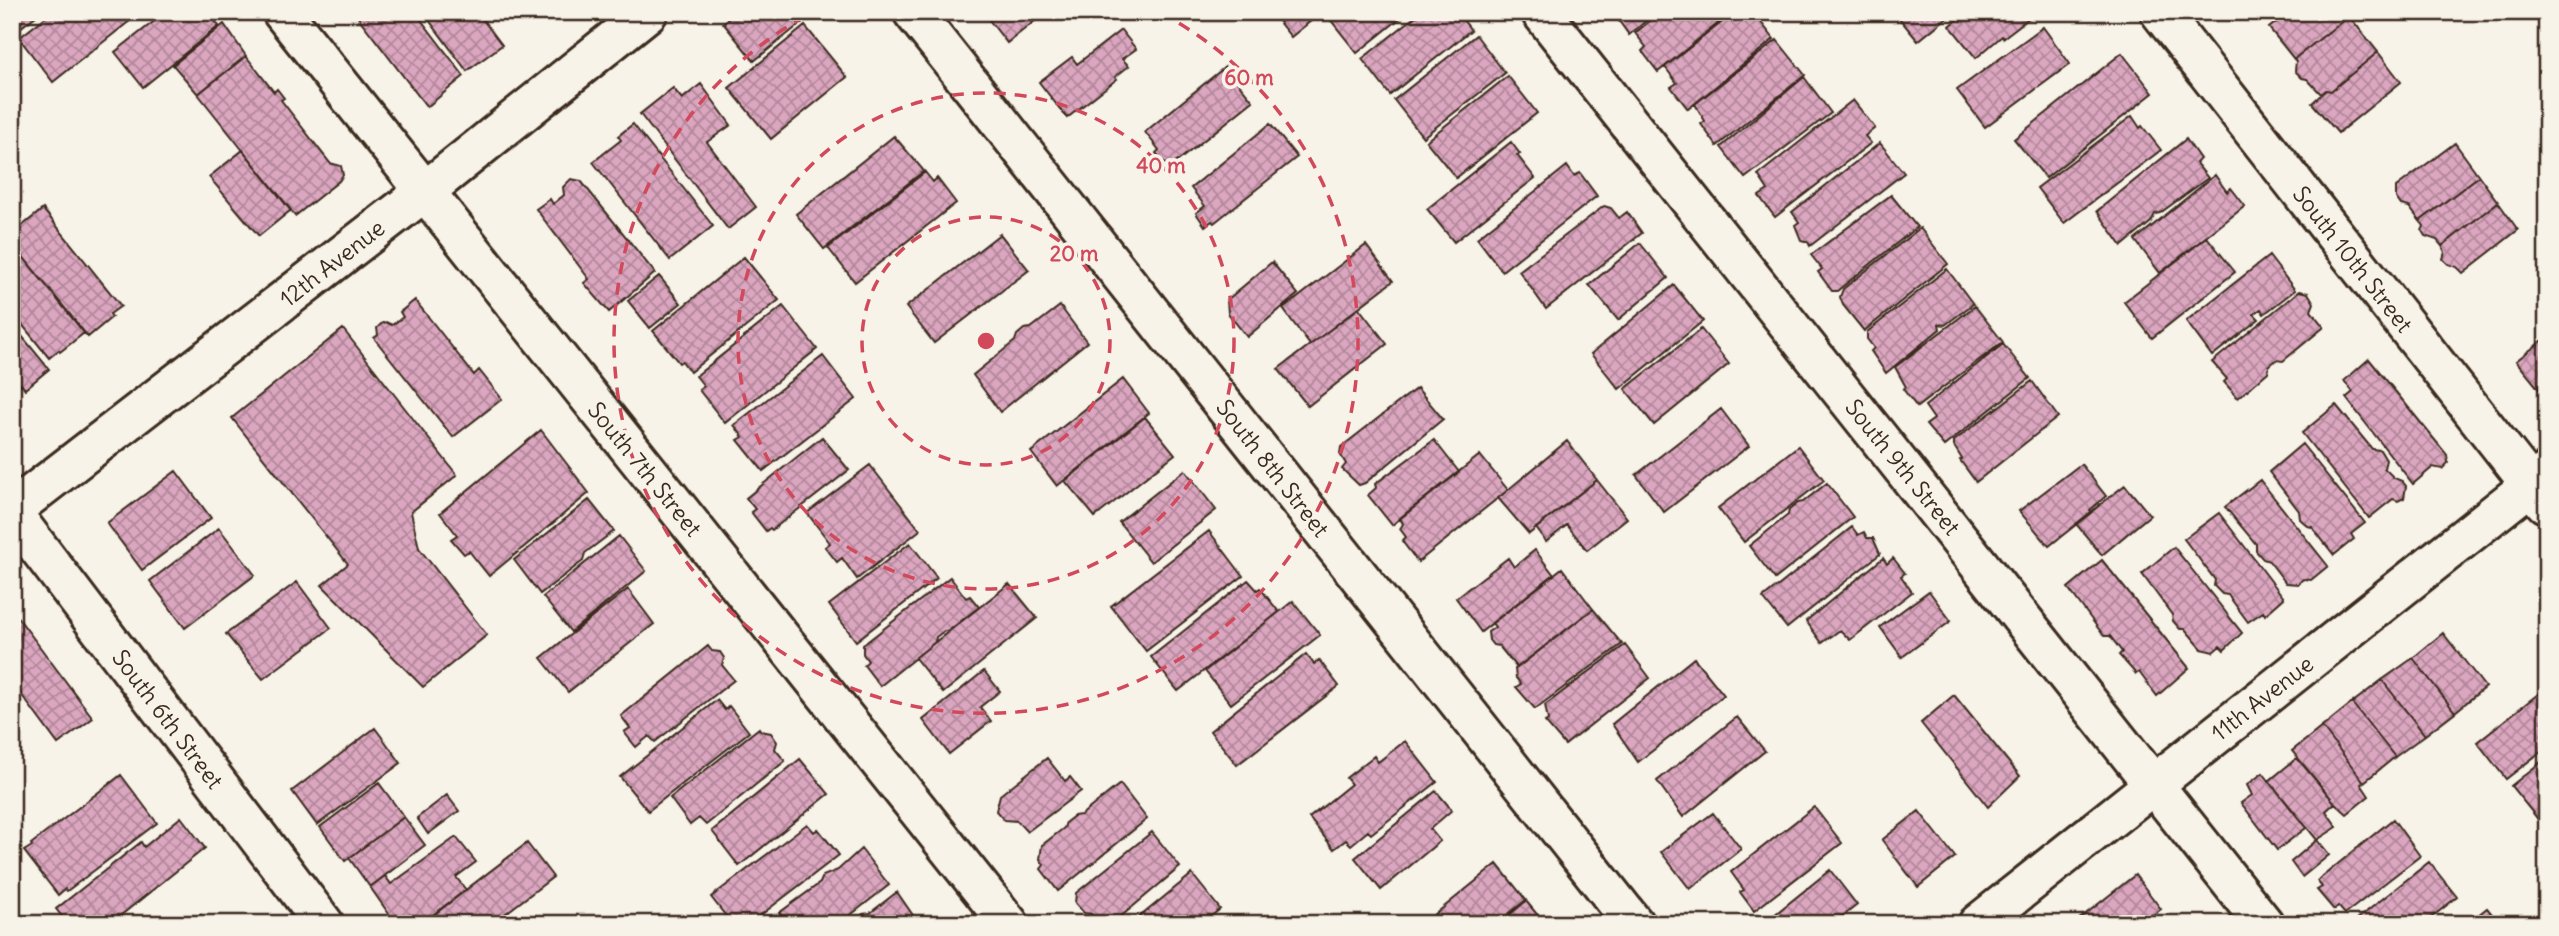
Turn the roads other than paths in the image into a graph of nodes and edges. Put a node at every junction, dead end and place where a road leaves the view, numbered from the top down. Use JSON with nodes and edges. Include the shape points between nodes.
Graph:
{"nodes":[{"id":1,"x":282,"y":12,"type":"edge"},
{"id":2,"x":648,"y":12,"type":"edge"},
{"id":3,"x":913,"y":12,"type":"edge"},
{"id":4,"x":1541,"y":12,"type":"edge"},
{"id":5,"x":2160,"y":12,"type":"edge"},
{"id":6,"x":424,"y":192,"type":"junction"},
{"id":7,"x":2541,"y":487,"type":"edge"},
{"id":8,"x":12,"y":512,"type":"edge"},
{"id":9,"x":2153,"y":784,"type":"junction"},
{"id":10,"x":324,"y":924,"type":"edge"},
{"id":11,"x":1009,"y":924,"type":"edge"},
{"id":12,"x":1634,"y":924,"type":"edge"},
{"id":13,"x":1978,"y":924,"type":"edge"},
{"id":14,"x":2264,"y":924,"type":"edge"}],
"edges":[{"from":1,"to":6,"type":"street","name":"South 7th Street"},
{"from":2,"to":6,"type":"street","name":"12th Avenue"},
{"from":3,"to":12,"type":"street","name":"South 8th Street"},
{"from":4,"to":9,"type":"street","name":"South 9th Street"},
{"from":5,"to":7,"type":"street","name":"South 10th Street"},
{"from":6,"to":8,"type":"street","name":"12th Avenue"},
{"from":6,"to":11,"type":"street","name":"South 7th Street"},
{"from":7,"to":9,"type":"street","name":"11th Avenue"},
{"from":8,"to":10,"type":"street","name":"South 6th Street"},
{"from":9,"to":13,"type":"street","name":"11th Avenue"},
{"from":9,"to":14,"type":"street","name":"South 9th Street"}]}
